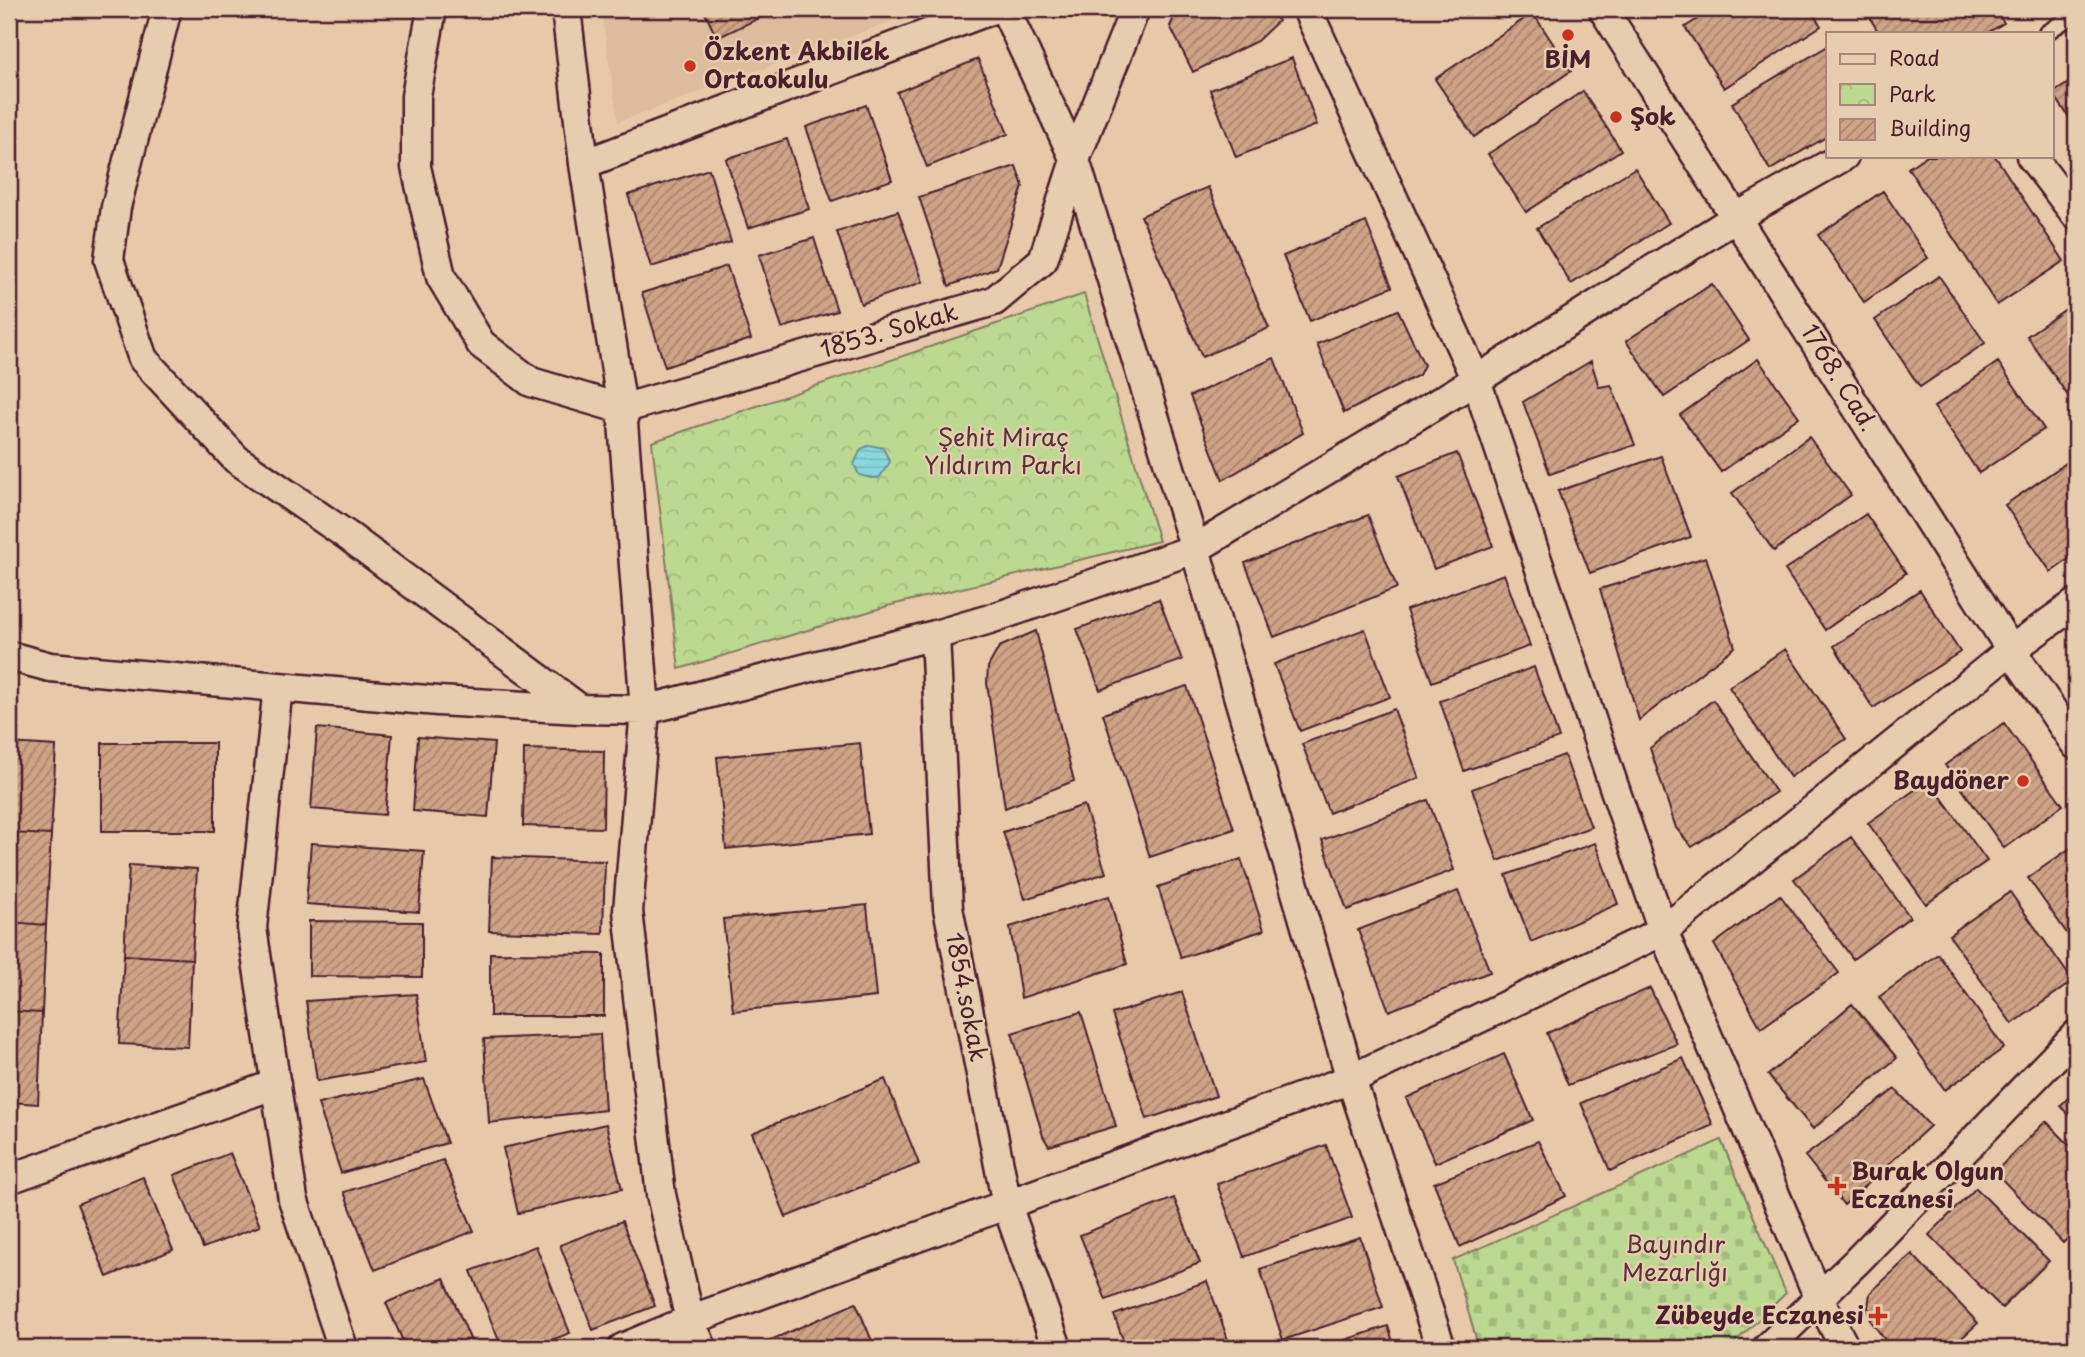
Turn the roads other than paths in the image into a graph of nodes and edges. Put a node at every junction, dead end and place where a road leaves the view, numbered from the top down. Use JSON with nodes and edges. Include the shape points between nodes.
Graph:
{"nodes":[{"id":1,"x":167,"y":9,"type":"edge"},
{"id":2,"x":432,"y":9,"type":"edge"},
{"id":3,"x":566,"y":9,"type":"edge"},
{"id":4,"x":993,"y":9,"type":"edge"},
{"id":5,"x":1005,"y":9,"type":"edge"},
{"id":6,"x":1135,"y":9,"type":"edge"},
{"id":7,"x":1307,"y":9,"type":"edge"},
{"id":8,"x":1603,"y":9,"type":"edge"},
{"id":9,"x":2076,"y":10,"type":"edge"},
{"id":10,"x":2048,"y":32,"type":"edge"},
{"id":11,"x":1841,"y":158,"type":"edge"},
{"id":12,"x":2033,"y":158,"type":"edge"},
{"id":13,"x":1074,"y":160,"type":"junction"},
{"id":14,"x":584,"y":164,"type":"junction"},
{"id":15,"x":2076,"y":215,"type":"edge"},
{"id":16,"x":1737,"y":218,"type":"junction"},
{"id":17,"x":1476,"y":380,"type":"junction"},
{"id":18,"x":622,"y":409,"type":"junction"},
{"id":19,"x":1195,"y":549,"type":"junction"},
{"id":20,"x":2076,"y":603,"type":"edge"},
{"id":21,"x":934,"y":635,"type":"junction"},
{"id":22,"x":2011,"y":650,"type":"junction"},
{"id":23,"x":9,"y":656,"type":"edge"},
{"id":24,"x":278,"y":687,"type":"junction"},
{"id":25,"x":580,"y":709,"type":"junction"},
{"id":26,"x":645,"y":710,"type":"junction"},
{"id":27,"x":2076,"y":745,"type":"edge"},
{"id":28,"x":1663,"y":931,"type":"junction"},
{"id":29,"x":2076,"y":1035,"type":"edge"},
{"id":30,"x":1351,"y":1079,"type":"junction"},
{"id":31,"x":276,"y":1084,"type":"junction"},
{"id":32,"x":9,"y":1179,"type":"edge"},
{"id":33,"x":1007,"y":1205,"type":"junction"},
{"id":34,"x":1819,"y":1297,"type":"junction"},
{"id":35,"x":690,"y":1320,"type":"junction"},
{"id":36,"x":343,"y":1348,"type":"edge"},
{"id":37,"x":623,"y":1348,"type":"edge"},
{"id":38,"x":702,"y":1348,"type":"edge"},
{"id":39,"x":1057,"y":1348,"type":"edge"},
{"id":40,"x":1441,"y":1348,"type":"edge"},
{"id":41,"x":1767,"y":1348,"type":"edge"},
{"id":42,"x":1845,"y":1348,"type":"edge"}],
"edges":[{"from":1,"to":25,"type":"street","via":[[116,207],[109,260],[143,359],[236,459],[348,536]]},
{"from":2,"to":18,"type":"street","via":[[416,96],[416,167],[441,277],[481,345],[531,382]]},
{"from":3,"to":14,"type":"street"},
{"from":4,"to":14,"type":"street"},
{"from":5,"to":13,"type":"street"},
{"from":6,"to":13,"type":"street","name":"1853. Sokak"},
{"from":7,"to":17,"type":"street"},
{"from":8,"to":16,"type":"street","name":"1768. Cad."},
{"from":9,"to":10,"type":"lane"},
{"from":11,"to":16,"type":"street"},
{"from":12,"to":15,"type":"street"},
{"from":13,"to":18,"type":"street","name":"1853. Sokak","via":[[1043,260],[994,301]]},
{"from":13,"to":19,"type":"street"},
{"from":14,"to":18,"type":"street"},
{"from":16,"to":17,"type":"street"},
{"from":16,"to":22,"type":"street","name":"1768. Cad."},
{"from":17,"to":19,"type":"street"},
{"from":17,"to":28,"type":"street"},
{"from":18,"to":26,"type":"street"},
{"from":19,"to":21,"type":"street"},
{"from":19,"to":30,"type":"street"},
{"from":20,"to":22,"type":"street"},
{"from":21,"to":26,"type":"street"},
{"from":21,"to":33,"type":"street","name":"1854.sokak","via":[[948,908]]},
{"from":22,"to":27,"type":"street","name":"1768. Cad."},
{"from":22,"to":28,"type":"street"},
{"from":23,"to":24,"type":"street","via":[[50,667]]},
{"from":24,"to":25,"type":"street"},
{"from":24,"to":31,"type":"street","via":[[252,928]]},
{"from":25,"to":26,"type":"street"},
{"from":26,"to":35,"type":"street","via":[[628,911],[660,1195]]},
{"from":28,"to":30,"type":"street"},
{"from":28,"to":34,"type":"street"},
{"from":29,"to":34,"type":"street"},
{"from":30,"to":33,"type":"street"},
{"from":30,"to":40,"type":"street"},
{"from":31,"to":32,"type":"street"},
{"from":31,"to":36,"type":"street","via":[[293,1199]]},
{"from":33,"to":35,"type":"street"},
{"from":33,"to":39,"type":"street","name":"1854.sokak"},
{"from":34,"to":41,"type":"street"},
{"from":34,"to":42,"type":"street"},
{"from":35,"to":37,"type":"street"},
{"from":35,"to":38,"type":"street"}]}
